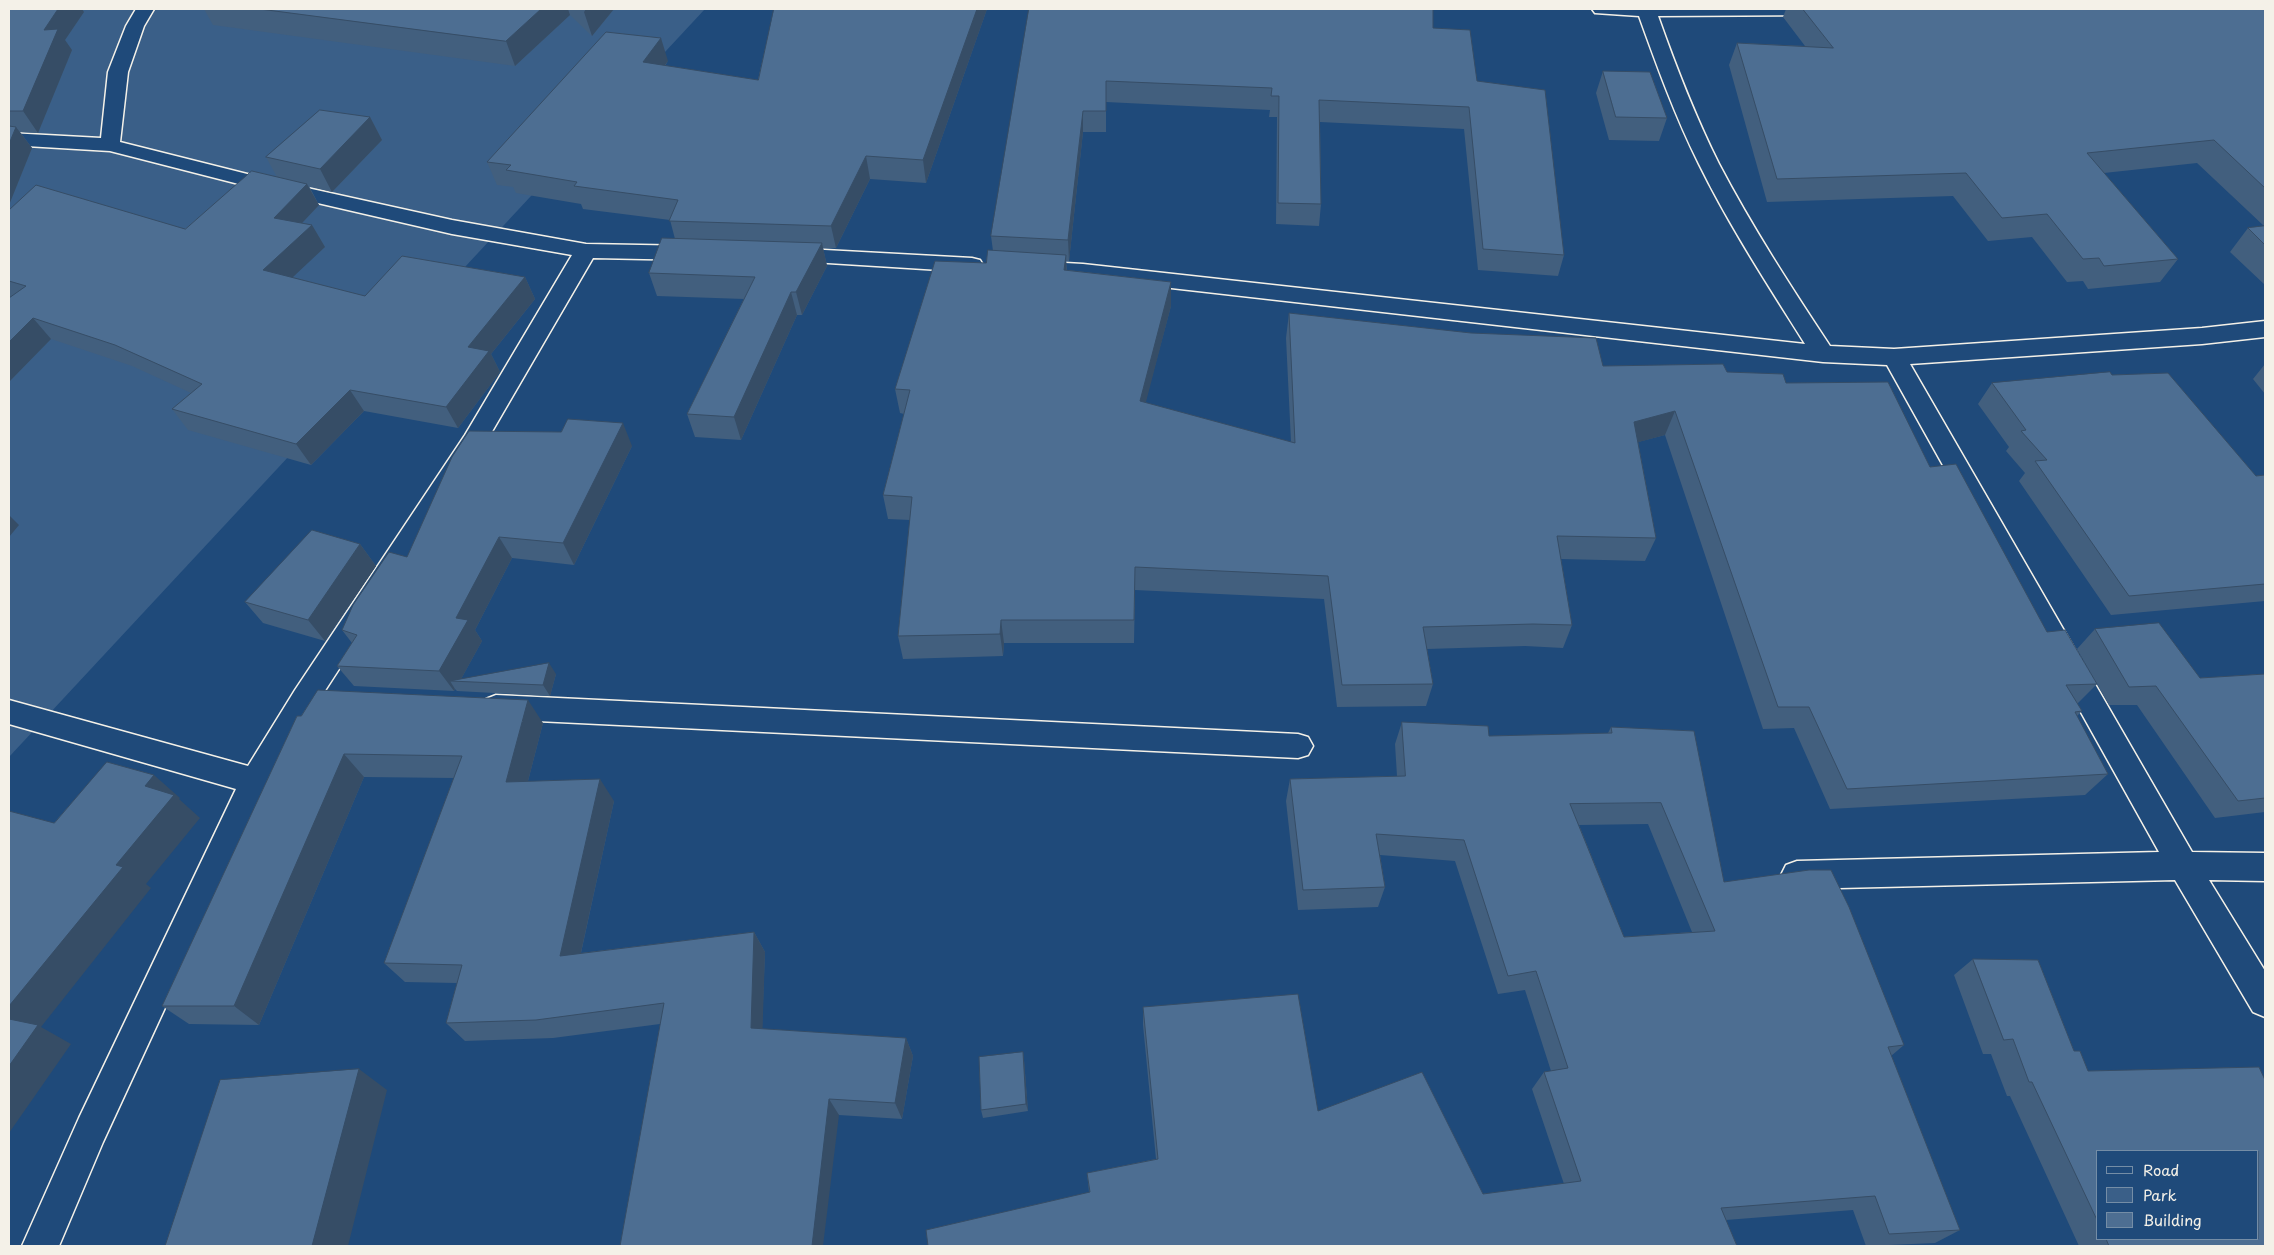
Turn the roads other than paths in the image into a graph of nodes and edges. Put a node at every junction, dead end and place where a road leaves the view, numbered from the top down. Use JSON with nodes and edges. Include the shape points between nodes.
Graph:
{"nodes":[{"id":1,"x":145,"y":9,"type":"edge"},
{"id":2,"x":1601,"y":9,"type":"edge"},
{"id":3,"x":1646,"y":10,"type":"edge"},
{"id":4,"x":1841,"y":10,"type":"edge"},
{"id":5,"x":9,"y":139,"type":"edge"},
{"id":6,"x":110,"y":145,"type":"junction"},
{"id":7,"x":586,"y":251,"type":"junction"},
{"id":8,"x":714,"y":254,"type":"edge"},
{"id":9,"x":763,"y":254,"type":"edge"},
{"id":10,"x":2265,"y":329,"type":"edge"},
{"id":11,"x":1823,"y":354,"type":"junction"},
{"id":12,"x":1894,"y":356,"type":"junction"},
{"id":13,"x":305,"y":698,"type":"junction"},
{"id":14,"x":335,"y":699,"type":"edge"},
{"id":15,"x":474,"y":706,"type":"edge"},
{"id":16,"x":9,"y":712,"type":"edge"},
{"id":17,"x":1298,"y":746,"type":"dead end"},
{"id":18,"x":255,"y":781,"type":"junction"},
{"id":19,"x":2183,"y":866,"type":"junction"},
{"id":20,"x":2265,"y":867,"type":"edge"},
{"id":21,"x":1776,"y":875,"type":"edge"},
{"id":22,"x":2265,"y":1001,"type":"edge"},
{"id":23,"x":40,"y":1246,"type":"edge"}],
"edges":[{"from":1,"to":6,"type":"street","via":[[118,72]]},
{"from":2,"to":3,"type":"street"},
{"from":3,"to":4,"type":"street"},
{"from":3,"to":11,"type":"street","via":[[1708,164],[1748,236]]},
{"from":5,"to":6,"type":"street"},
{"from":6,"to":7,"type":"street","via":[[270,186],[452,227]]},
{"from":7,"to":8,"type":"street"},
{"from":7,"to":13,"type":"street","via":[[474,441]]},
{"from":9,"to":11,"type":"street","via":[[1083,271]]},
{"from":10,"to":12,"type":"street"},
{"from":11,"to":12,"type":"street"},
{"from":12,"to":19,"type":"street"},
{"from":13,"to":14,"type":"street"},
{"from":13,"to":18,"type":"street"},
{"from":15,"to":17,"type":"street"},
{"from":16,"to":18,"type":"street"},
{"from":18,"to":23,"type":"street"},
{"from":19,"to":20,"type":"street"},
{"from":19,"to":21,"type":"street"},
{"from":19,"to":22,"type":"street"}]}
